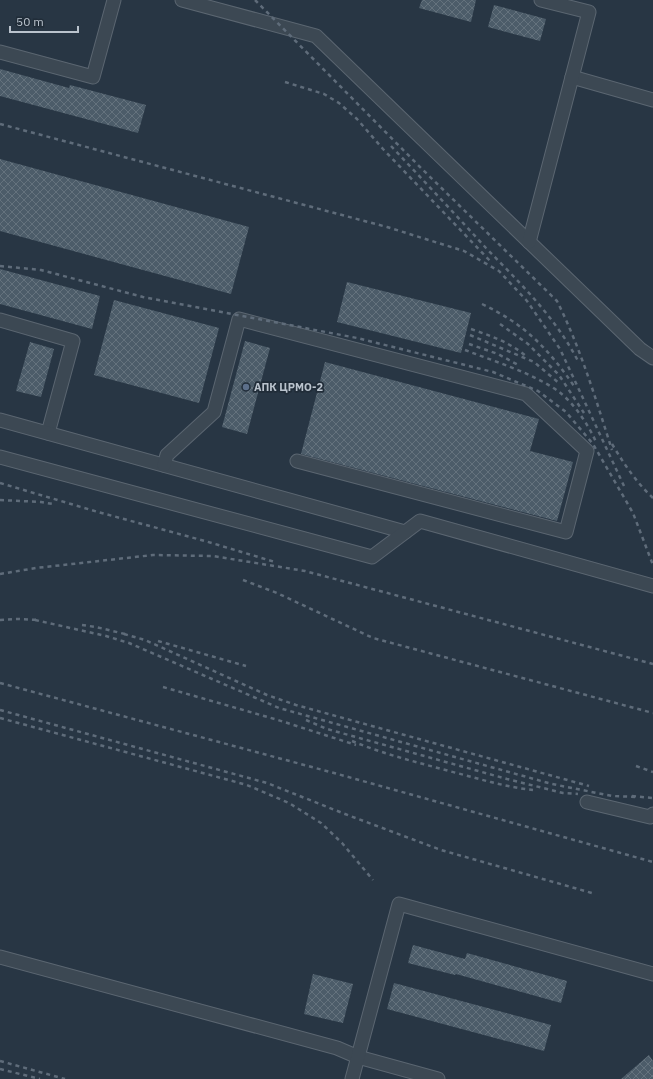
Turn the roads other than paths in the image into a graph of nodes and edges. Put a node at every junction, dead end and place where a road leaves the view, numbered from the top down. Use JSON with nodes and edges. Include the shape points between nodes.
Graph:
{"nodes":[{"id":1,"x":114,"y":0,"type":"edge"},
{"id":2,"x":182,"y":0,"type":"edge"},
{"id":3,"x":541,"y":0,"type":"edge"},
{"id":4,"x":0,"y":52,"type":"edge"},
{"id":5,"x":572,"y":77,"type":"junction"},
{"id":6,"x":653,"y":100,"type":"edge"},
{"id":7,"x":529,"y":242,"type":"junction"},
{"id":8,"x":0,"y":320,"type":"edge"},
{"id":9,"x":653,"y":358,"type":"edge"},
{"id":10,"x":0,"y":420,"type":"edge"},
{"id":11,"x":48,"y":433,"type":"junction"},
{"id":12,"x":0,"y":457,"type":"edge"},
{"id":13,"x":297,"y":461,"type":"dead end"},
{"id":14,"x":164,"y":465,"type":"junction"},
{"id":15,"x":405,"y":532,"type":"junction"},
{"id":16,"x":653,"y":586,"type":"edge"},
{"id":17,"x":587,"y":802,"type":"dead end"},
{"id":18,"x":653,"y":814,"type":"edge"},
{"id":19,"x":0,"y":957,"type":"edge"},
{"id":20,"x":653,"y":974,"type":"edge"},
{"id":21,"x":358,"y":1057,"type":"junction"},
{"id":22,"x":352,"y":1079,"type":"edge"},
{"id":23,"x":438,"y":1079,"type":"edge"}],
"edges":[{"from":1,"to":4,"type":"lane","via":[[93,77]]},
{"from":2,"to":7,"type":"lane","via":[[316,36]]},
{"from":3,"to":5,"type":"lane","via":[[588,12]]},
{"from":5,"to":6,"type":"lane"},
{"from":5,"to":7,"type":"lane"},
{"from":7,"to":9,"type":"lane","via":[[640,349]]},
{"from":8,"to":11,"type":"lane","via":[[73,341]]},
{"from":10,"to":11,"type":"lane"},
{"from":11,"to":14,"type":"lane"},
{"from":12,"to":15,"type":"lane","via":[[372,557]]},
{"from":13,"to":14,"type":"lane","via":[[566,532],[587,451],[526,394],[239,319],[214,412],[167,455]]},
{"from":14,"to":15,"type":"lane"},
{"from":15,"to":16,"type":"lane","via":[[420,521]]},
{"from":17,"to":18,"type":"lane","via":[[650,817]]},
{"from":19,"to":21,"type":"lane","via":[[337,1048]]},
{"from":20,"to":21,"type":"lane","via":[[399,904]]},
{"from":21,"to":22,"type":"lane"},
{"from":21,"to":23,"type":"lane"}]}
